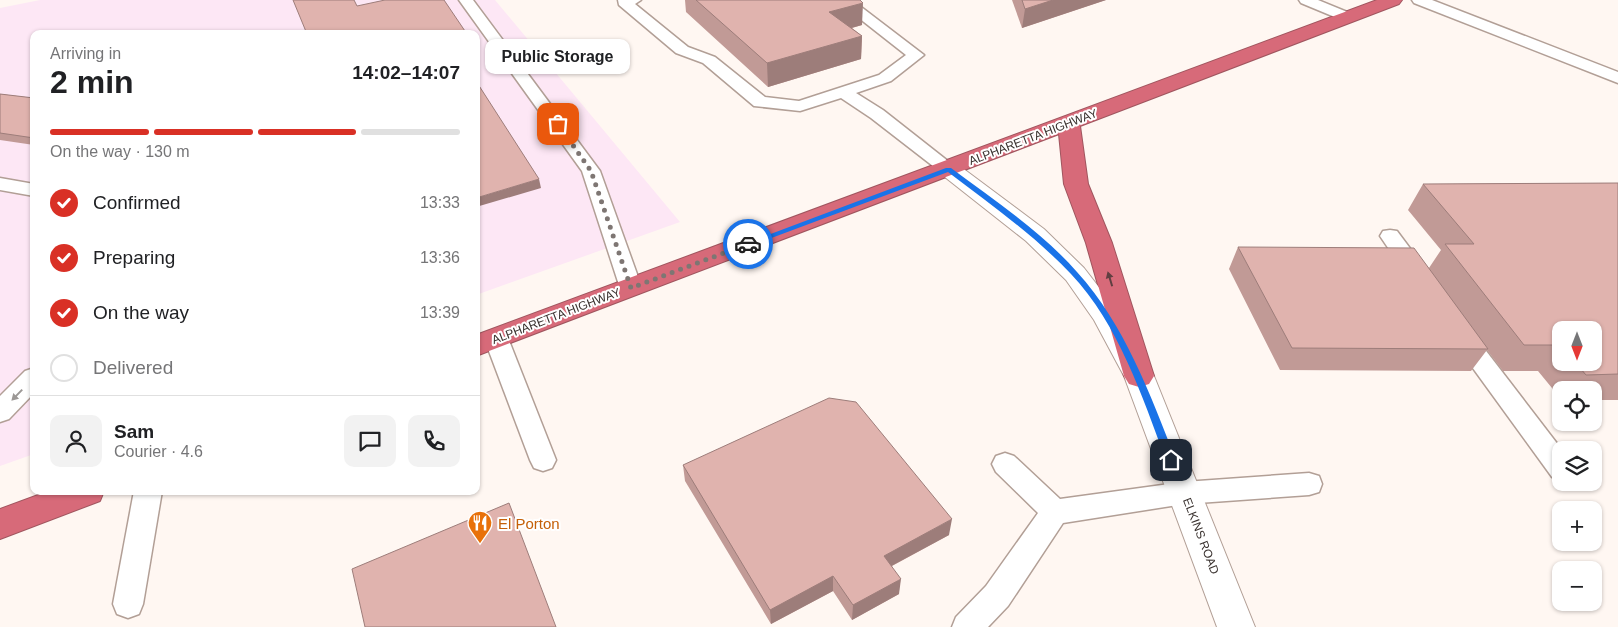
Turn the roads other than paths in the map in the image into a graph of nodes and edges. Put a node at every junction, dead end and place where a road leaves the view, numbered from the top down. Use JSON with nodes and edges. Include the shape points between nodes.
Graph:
{"nodes":[{"id":1,"x":466,"y":0,"type":"edge"},
{"id":2,"x":634,"y":0,"type":"edge"},
{"id":3,"x":843,"y":0,"type":"edge"},
{"id":4,"x":1306,"y":0,"type":"edge"},
{"id":5,"x":1393,"y":0,"type":"edge"},
{"id":6,"x":1419,"y":0,"type":"edge"},
{"id":7,"x":1348,"y":17,"type":"junction"},
{"id":8,"x":1618,"y":78,"type":"edge"},
{"id":9,"x":843,"y":92,"type":"junction"},
{"id":10,"x":1069,"y":123,"type":"junction"},
{"id":11,"x":949,"y":169,"type":"junction"},
{"id":12,"x":0,"y":184,"type":"edge"},
{"id":13,"x":30,"y":189,"type":"edge"},
{"id":14,"x":1390,"y":236,"type":"dead end"},
{"id":15,"x":631,"y":288,"type":"junction"},
{"id":16,"x":1430,"y":292,"type":"edge"},
{"id":17,"x":1448,"y":316,"type":"edge"},
{"id":18,"x":486,"y":342,"type":"edge"},
{"id":19,"x":1139,"y":376,"type":"junction"},
{"id":20,"x":30,"y":382,"type":"edge"},
{"id":21,"x":0,"y":412,"type":"edge"},
{"id":22,"x":1552,"y":456,"type":"edge"},
{"id":23,"x":543,"y":460,"type":"dead end"},
{"id":24,"x":1005,"y":464,"type":"dead end"},
{"id":25,"x":1309,"y":484,"type":"dead end"},
{"id":26,"x":1184,"y":493,"type":"junction"},
{"id":27,"x":72,"y":495,"type":"edge"},
{"id":28,"x":147,"y":495,"type":"edge"},
{"id":29,"x":1055,"y":512,"type":"junction"},
{"id":30,"x":0,"y":524,"type":"edge"},
{"id":31,"x":128,"y":604,"type":"dead end"},
{"id":32,"x":967,"y":627,"type":"edge"},
{"id":33,"x":1236,"y":627,"type":"edge"}],
"edges":[{"from":1,"to":15,"type":"lane","via":[[591,171]]},
{"from":2,"to":9,"type":"lane","via":[[624,2],[682,50],[709,60],[760,102],[800,106]]},
{"from":3,"to":9,"type":"lane","via":[[916,54],[885,78]]},
{"from":4,"to":7,"type":"lane"},
{"from":5,"to":7,"type":"highway","name":"ALPHARETTA HIGHWAY"},
{"from":6,"to":8,"type":"lane"},
{"from":7,"to":10,"type":"highway","name":"ALPHARETTA HIGHWAY"},
{"from":9,"to":11,"type":"lane"},
{"from":10,"to":11,"type":"highway","name":"ALPHARETTA HIGHWAY"},
{"from":19,"to":10,"type":"highway","one_way":true,"via":[[1098,243],[1076,184]]},
{"from":11,"to":15,"type":"highway","name":"ALPHARETTA HIGHWAY"},
{"from":11,"to":19,"type":"street","name":"ELKINS ROAD","via":[[1035,235],[1075,274],[1106,315]]},
{"from":12,"to":13,"type":"lane"},
{"from":14,"to":16,"type":"lane"},
{"from":15,"to":18,"type":"highway","name":"ALPHARETTA HIGHWAY"},
{"from":17,"to":22,"type":"lane"},
{"from":18,"to":23,"type":"lane"},
{"from":19,"to":26,"type":"street","name":"ELKINS ROAD"},
{"from":20,"to":21,"type":"lane","one_way":true},
{"from":24,"to":29,"type":"lane"},
{"from":25,"to":26,"type":"lane"},
{"from":26,"to":29,"type":"lane"},
{"from":26,"to":33,"type":"street","name":"ELKINS ROAD"},
{"from":27,"to":30,"type":"highway"},
{"from":28,"to":31,"type":"lane"},
{"from":29,"to":32,"type":"lane","via":[[997,596]]}]}
